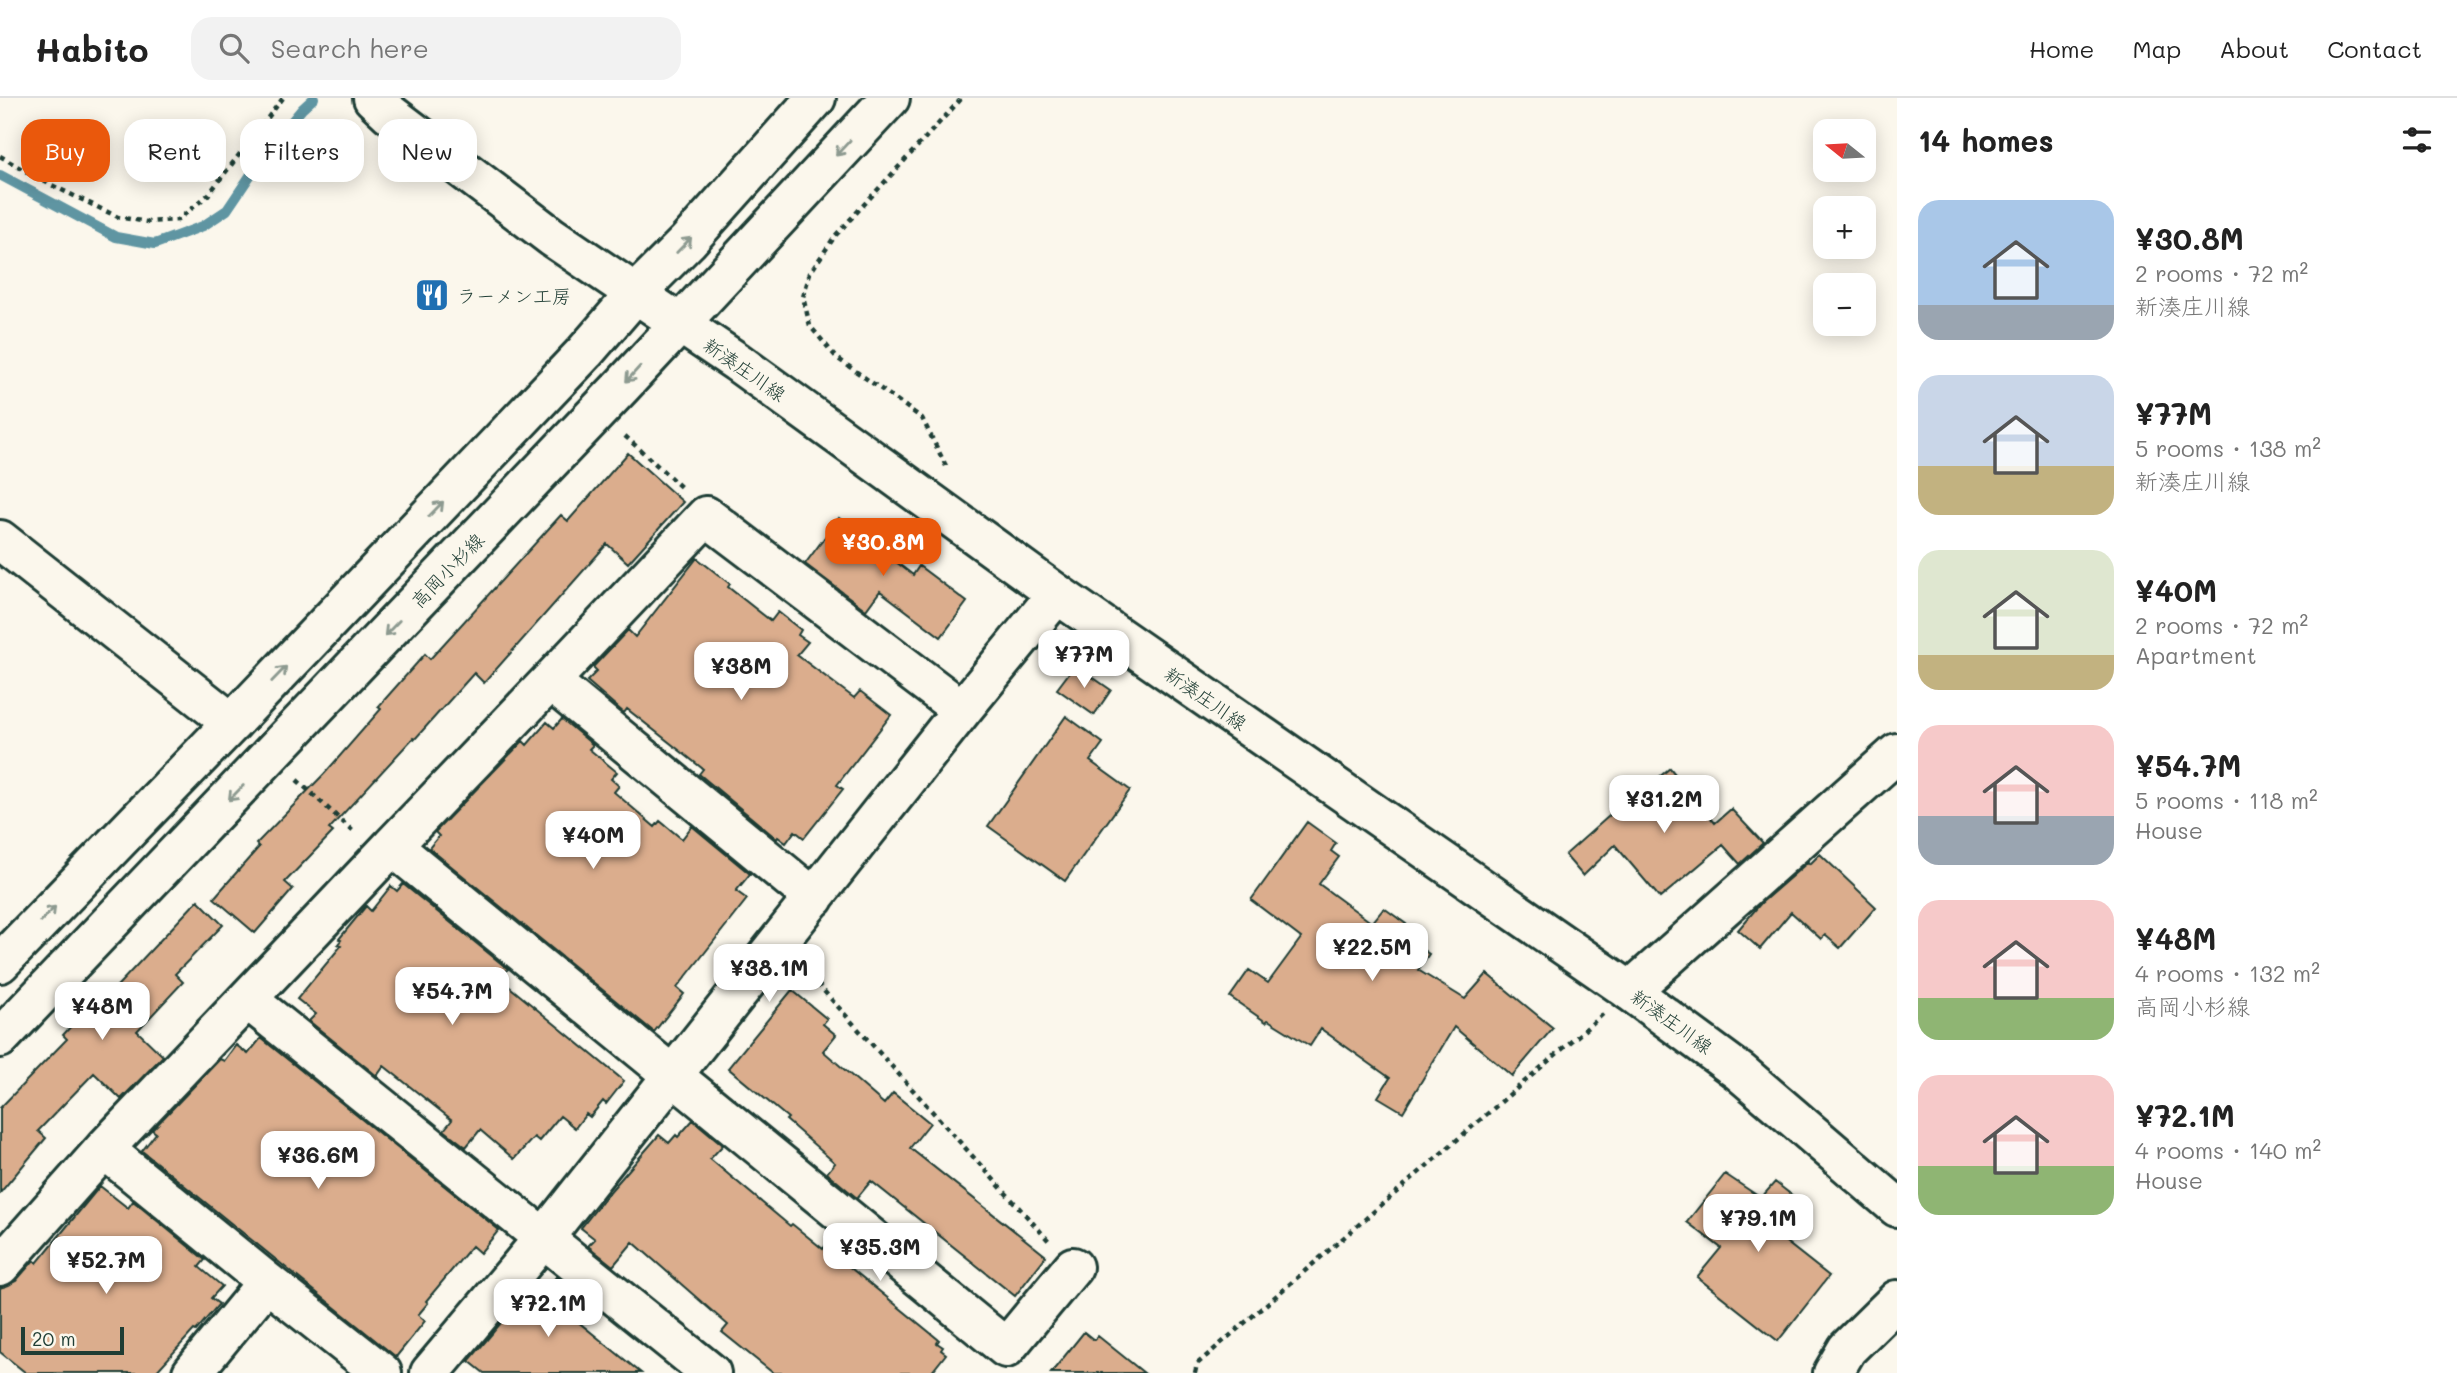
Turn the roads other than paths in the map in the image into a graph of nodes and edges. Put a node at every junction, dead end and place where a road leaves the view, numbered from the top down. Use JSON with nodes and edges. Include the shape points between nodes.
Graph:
{"nodes":[{"id":1,"x":373,"y":98,"type":"edge"},
{"id":2,"x":816,"y":98,"type":"edge"},
{"id":3,"x":890,"y":98,"type":"edge"},
{"id":4,"x":636,"y":293,"type":"junction"},
{"id":5,"x":679,"y":324,"type":"junction"},
{"id":6,"x":0,"y":540,"type":"edge"},
{"id":7,"x":1057,"y":594,"type":"junction"},
{"id":8,"x":550,"y":681,"type":"junction"},
{"id":9,"x":962,"y":710,"type":"junction"},
{"id":10,"x":232,"y":723,"type":"junction"},
{"id":11,"x":1897,"y":753,"type":"edge"},
{"id":12,"x":392,"y":846,"type":"junction"},
{"id":13,"x":814,"y":898,"type":"junction"},
{"id":14,"x":0,"y":963,"type":"edge"},
{"id":15,"x":1630,"y":991,"type":"junction"},
{"id":16,"x":247,"y":999,"type":"junction"},
{"id":17,"x":0,"y":1038,"type":"edge"},
{"id":18,"x":673,"y":1077,"type":"junction"},
{"id":19,"x":104,"y":1149,"type":"junction"},
{"id":20,"x":1897,"y":1207,"type":"edge"},
{"id":21,"x":543,"y":1239,"type":"junction"},
{"id":22,"x":0,"y":1266,"type":"edge"},
{"id":23,"x":1073,"y":1268,"type":"road end"},
{"id":24,"x":267,"y":1282,"type":"junction"},
{"id":25,"x":1897,"y":1300,"type":"edge"},
{"id":26,"x":997,"y":1361,"type":"edge"},
{"id":27,"x":192,"y":1373,"type":"edge"},
{"id":28,"x":382,"y":1373,"type":"edge"},
{"id":29,"x":430,"y":1373,"type":"edge"},
{"id":30,"x":710,"y":1373,"type":"edge"},
{"id":31,"x":1833,"y":1373,"type":"edge"}],
"edges":[{"from":1,"to":4,"type":"street","name":"新湊庄川線","via":[[552,237]]},
{"from":4,"to":2,"type":"street","one_way":true},
{"from":3,"to":5,"type":"street","name":"高岡小杉線","one_way":true},
{"from":4,"to":5,"type":"street","name":"新湊庄川線"},
{"from":10,"to":4,"type":"street","one_way":true},
{"from":5,"to":7,"type":"street","name":"新湊庄川線"},
{"from":5,"to":17,"type":"street","name":"高岡小杉線","one_way":true},
{"from":6,"to":10,"type":"street"},
{"from":7,"to":9,"type":"street"},
{"from":7,"to":15,"type":"street","name":"新湊庄川線"},
{"from":8,"to":9,"type":"street","via":[[706,516]]},
{"from":8,"to":12,"type":"street"},
{"from":8,"to":13,"type":"street"},
{"from":9,"to":13,"type":"street"},
{"from":14,"to":10,"type":"street","one_way":true},
{"from":11,"to":15,"type":"street"},
{"from":12,"to":16,"type":"street"},
{"from":12,"to":18,"type":"street"},
{"from":13,"to":18,"type":"street"},
{"from":15,"to":20,"type":"street","name":"新湊庄川線","via":[[1741,1072]]},
{"from":16,"to":19,"type":"street"},
{"from":16,"to":21,"type":"street"},
{"from":18,"to":21,"type":"street"},
{"from":18,"to":26,"type":"street"},
{"from":19,"to":22,"type":"street"},
{"from":19,"to":24,"type":"street"},
{"from":21,"to":29,"type":"street"},
{"from":21,"to":30,"type":"street"},
{"from":23,"to":26,"type":"street"},
{"from":24,"to":27,"type":"street"},
{"from":24,"to":28,"type":"street"},
{"from":25,"to":31,"type":"street","via":[[1847,1349]]}]}
